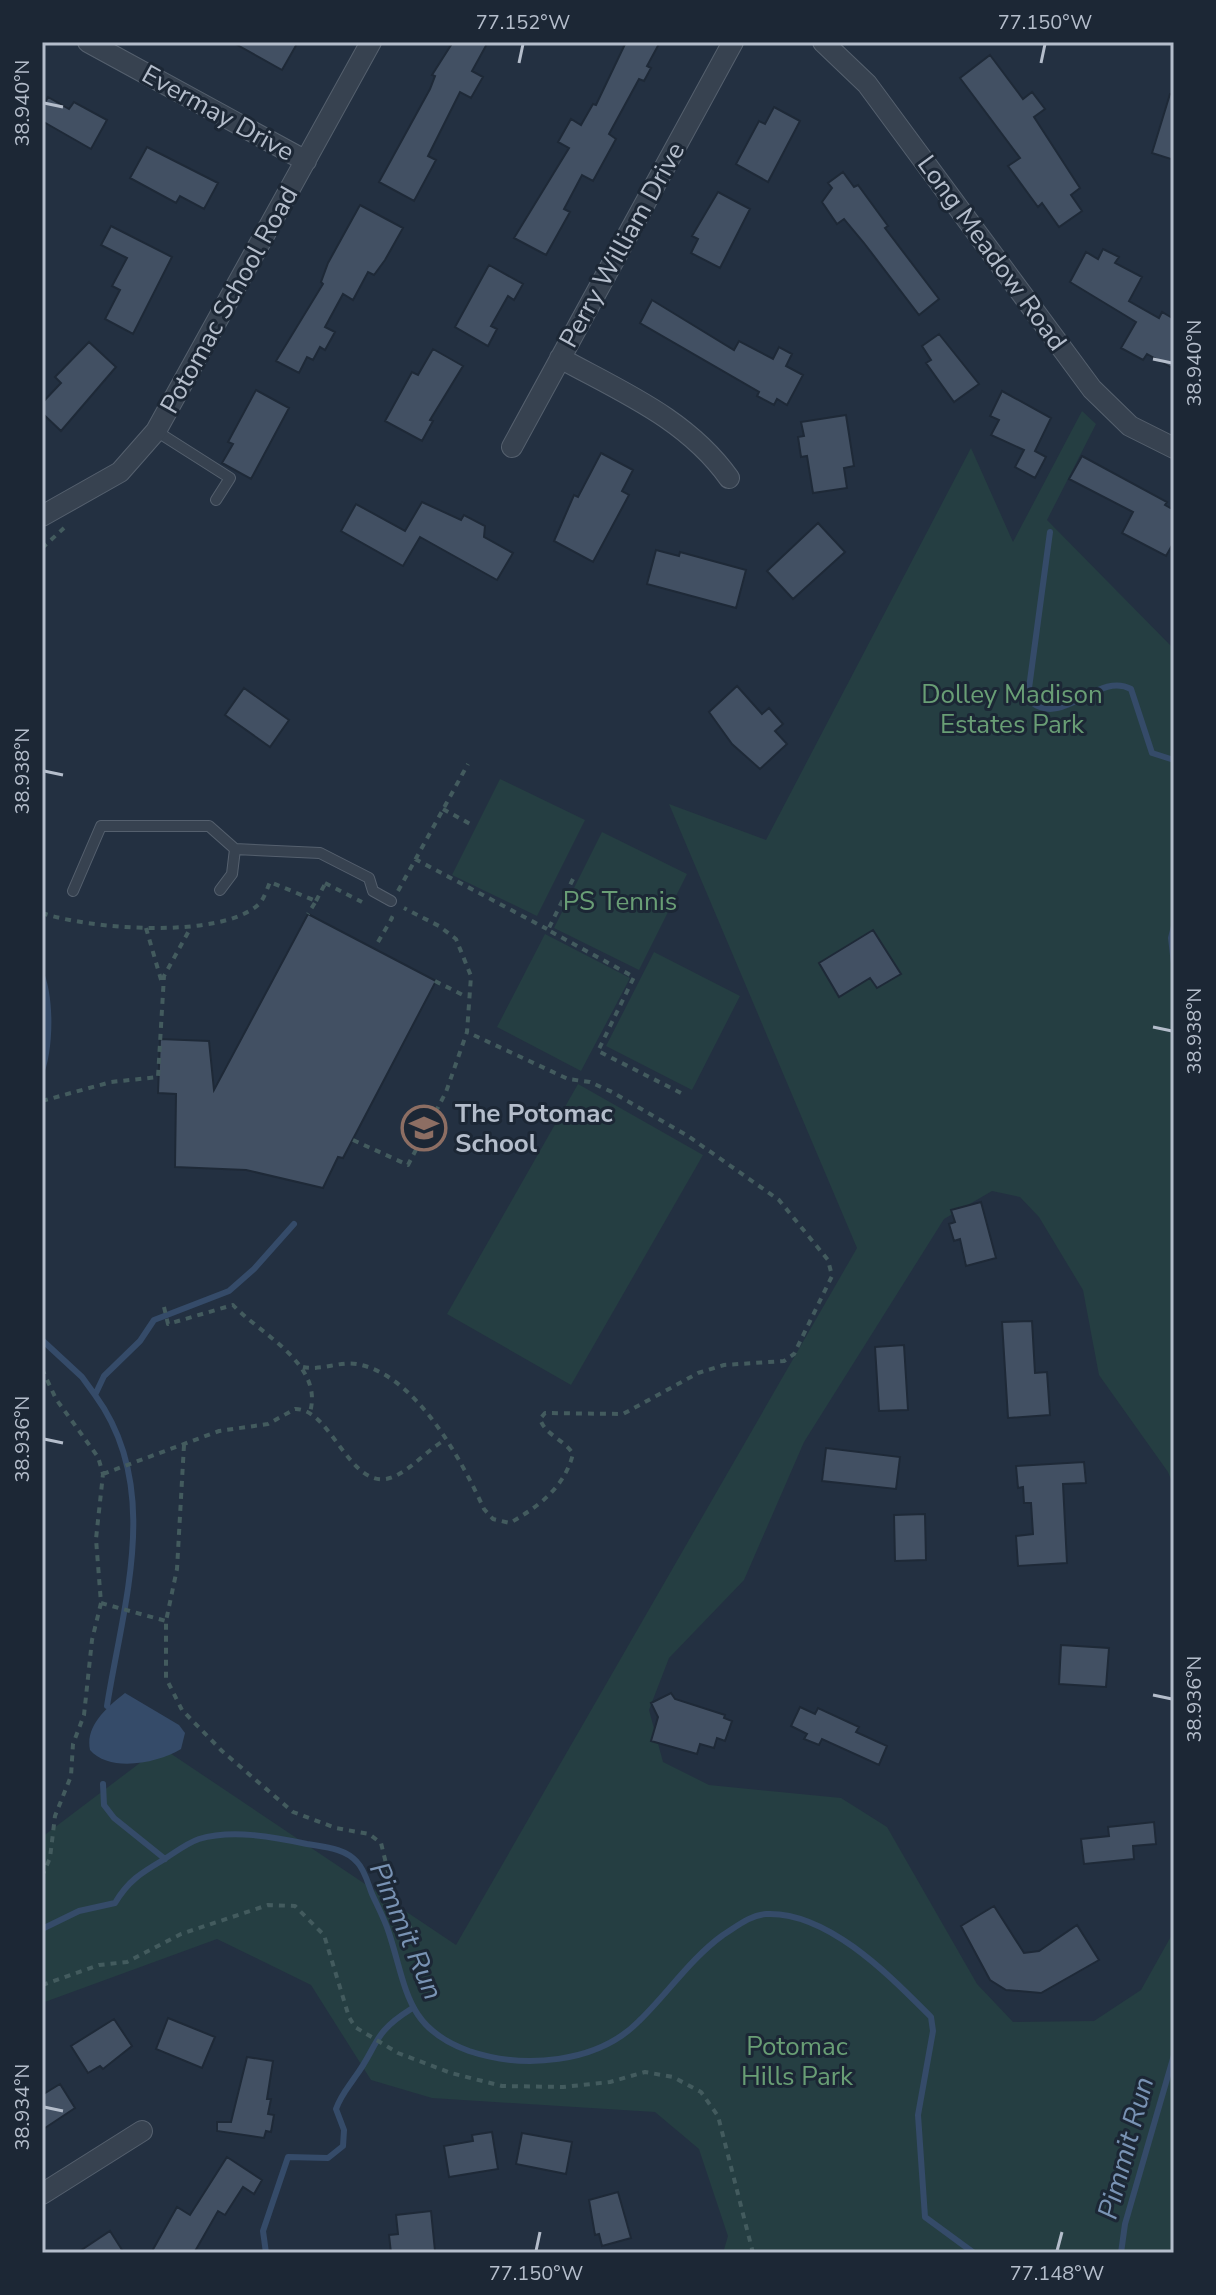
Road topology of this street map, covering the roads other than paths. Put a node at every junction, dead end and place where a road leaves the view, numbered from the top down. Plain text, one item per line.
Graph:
1 (88, 42) edge
2 (371, 42) edge
3 (733, 42) edge
4 (823, 42) edge
5 (306, 161) junction
6 (560, 358) junction
7 (156, 431) junction
8 (512, 447) dead end
9 (1174, 448) edge
10 (729, 478) dead end
11 (216, 500) dead end
12 (42, 516) edge
13 (235, 849) junction
14 (220, 890) dead end
15 (73, 891) dead end
16 (391, 901) road end
17 (142, 2131) dead end
18 (42, 2194) edge

1 - 5 street, Evermay Drive
2 - 5 street, Potomac School Road
3 - 6 street, Perry William Drive
4 - 9 street, Long Meadow Road
5 - 7 street, Potomac School Road
6 - 8 street, Perry William Drive
6 - 10 street
7 - 11 lane
7 - 12 street, Potomac School Road
13 - 14 lane
13 - 15 lane
13 - 16 lane
17 - 18 street

